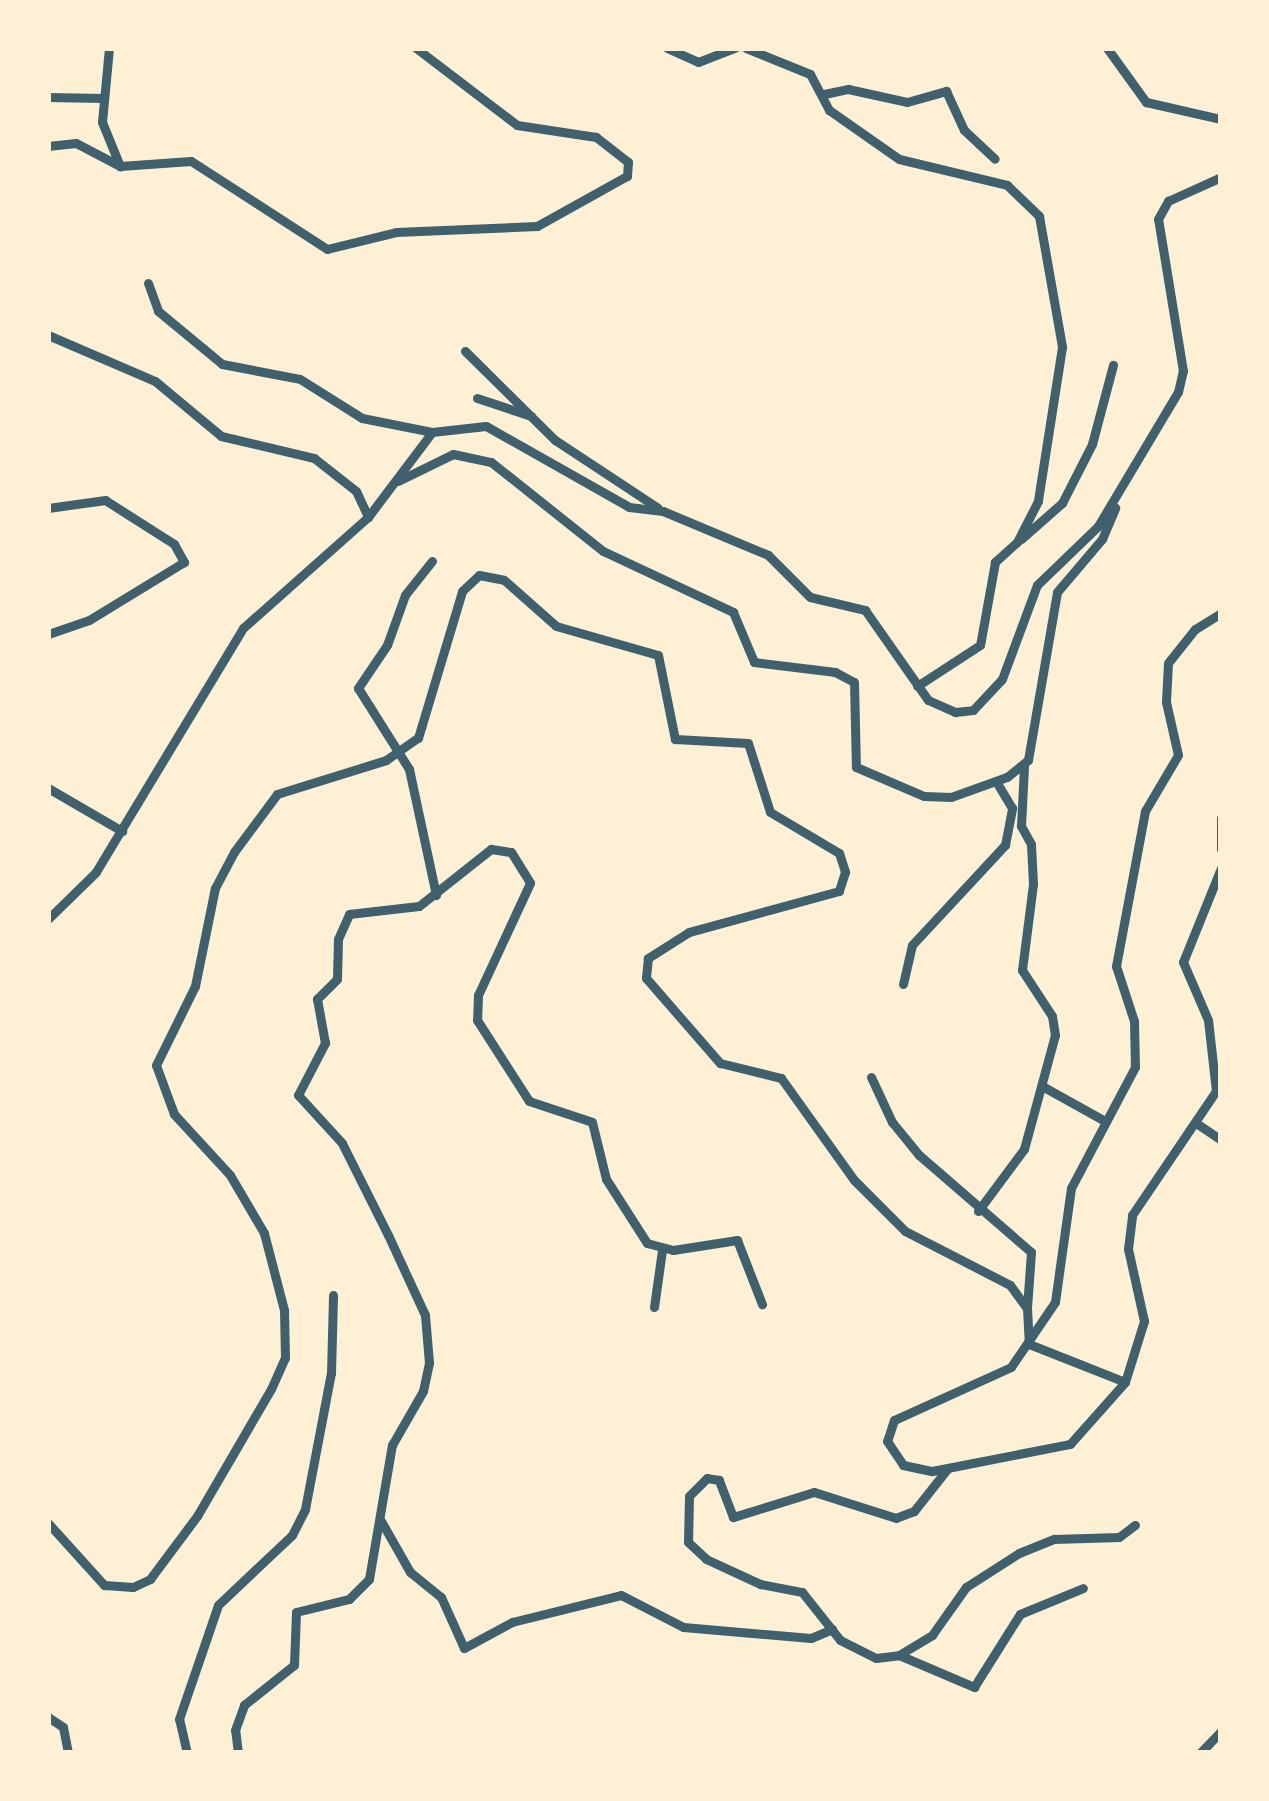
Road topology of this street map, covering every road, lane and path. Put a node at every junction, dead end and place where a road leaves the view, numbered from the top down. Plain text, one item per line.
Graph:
1 (109, 48) edge
2 (416, 48) edge
3 (667, 48) edge
4 (735, 48) edge
5 (746, 48) edge
6 (1107, 48) edge
7 (824, 94) junction
8 (48, 97) edge
9 (103, 98) junction
10 (1221, 119) edge
11 (48, 146) edge
12 (995, 158) dead end
13 (120, 166) junction
14 (1221, 177) edge
15 (148, 283) dead end
16 (48, 334) edge
17 (465, 351) dead end
18 (1113, 365) dead end
19 (477, 398) dead end
20 (536, 418) junction
21 (432, 432) junction
22 (392, 485) junction
23 (1118, 497) junction
24 (48, 508) edge
25 (663, 511) junction
26 (368, 517) junction
27 (1017, 542) junction
28 (432, 561) dead end
29 (1221, 613) edge
30 (48, 634) edge
31 (917, 686) junction
32 (401, 753) junction
33 (1024, 766) junction
34 (996, 781) junction
35 (48, 788) edge
36 (1221, 818) edge
37 (122, 831) junction
38 (1221, 849) edge
39 (1221, 868) edge
40 (436, 895) junction
41 (48, 919) edge
42 (903, 984) dead end
43 (871, 1077) dead end
44 (1042, 1086) junction
45 (1102, 1120) junction
46 (1196, 1123) junction
47 (1221, 1140) edge
48 (979, 1211) junction
49 (662, 1250) junction
50 (333, 1295) dead end
51 (762, 1304) dead end
52 (654, 1307) dead end
53 (1027, 1308) junction
54 (1028, 1344) junction
55 (1124, 1382) junction
56 (948, 1468) junction
57 (381, 1521) junction
58 (48, 1523) edge
59 (1136, 1525) dead end
60 (1083, 1588) dead end
61 (832, 1629) junction
62 (898, 1655) junction
63 (48, 1718) edge
64 (1221, 1731) edge
65 (68, 1753) edge
66 (187, 1753) edge
67 (238, 1753) edge
68 (1200, 1753) edge

1 - 9 street
2 - 13 street
3 - 4 street
5 - 7 street
6 - 10 street
7 - 12 street
7 - 27 street
8 - 9 street
9 - 13 street
11 - 13 street
14 - 23 street
15 - 21 street
16 - 26 street
17 - 20 street
18 - 27 street
19 - 20 street
20 - 25 street
21 - 22 street
21 - 25 street
22 - 26 street
22 - 34 street
23 - 31 street
23 - 33 street
24 - 30 street
25 - 31 street
26 - 37 street
27 - 31 street
28 - 32 street
29 - 45 street
32 - 40 street
32 - 53 street
32 - 58 street
33 - 34 street
33 - 44 street
34 - 42 street
35 - 37 street
36 - 38 street
37 - 41 street
39 - 46 street
40 - 49 street
40 - 57 street
43 - 48 street
44 - 45 street
44 - 48 street
45 - 54 street
46 - 47 street
46 - 55 street
48 - 53 street
49 - 51 street
49 - 52 street
50 - 66 street
53 - 54 street
54 - 55 street
54 - 56 street
55 - 56 street
56 - 61 street
57 - 61 street
57 - 67 street
59 - 62 street
60 - 62 street
61 - 62 street
63 - 65 street
64 - 68 street

